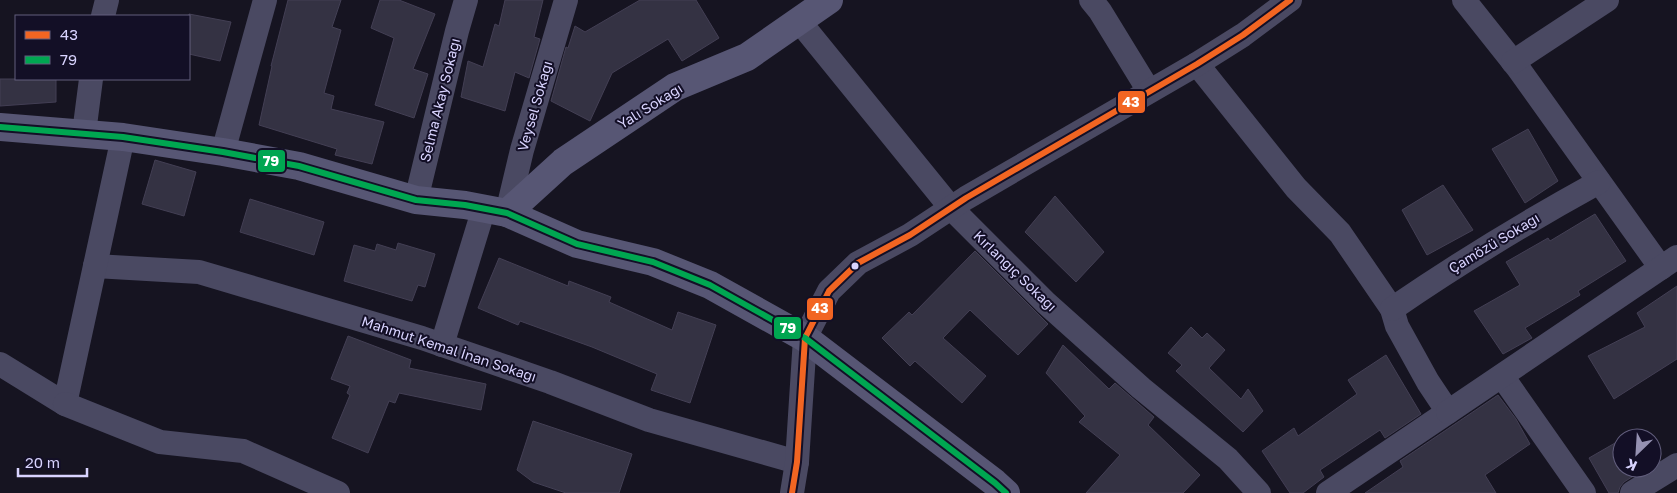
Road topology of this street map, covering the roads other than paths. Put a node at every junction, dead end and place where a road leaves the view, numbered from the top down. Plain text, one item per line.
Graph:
1 (107, 0) edge
2 (265, 0) edge
3 (466, 0) edge
4 (566, 0) edge
5 (830, 0) edge
6 (1091, 0) edge
7 (1290, 0) edge
8 (1464, 0) edge
9 (1607, 0) edge
10 (103, 15) edge
11 (799, 21) junction
12 (1513, 62) junction
13 (1197, 64) junction
14 (91, 80) edge
15 (1149, 91) junction
16 (0, 127) edge
17 (84, 133) junction
18 (123, 137) junction
19 (223, 152) junction
20 (1599, 182) junction
21 (416, 200) junction
22 (951, 208) junction
23 (495, 211) junction
24 (1669, 262) edge
25 (95, 266) junction
26 (1392, 309) junction
27 (805, 338) junction
28 (442, 345) junction
29 (0, 364) edge
30 (1502, 376) junction
31 (65, 404) junction
32 (1448, 412) junction
33 (797, 462) junction
34 (1677, 465) edge
35 (338, 493) edge
36 (792, 493) edge
37 (1006, 493) edge
38 (1259, 493) edge
39 (1328, 493) edge
40 (1584, 493) edge
41 (1632, 493) edge

1 - 10 street
2 - 19 street
3 - 21 street, Selma Akay Sokağı
4 - 23 street, Veysel Sokağı
5 - 11 street, Yalı Sokağı
6 - 15 street
7 - 13 street
8 - 12 street
9 - 12 street
11 - 22 street, Kırlangıç Sokağı
11 - 23 street, Yalı Sokağı
12 - 20 street
13 - 15 street
13 - 26 street
14 - 17 street
15 - 22 street
16 - 17 street
17 - 18 street
18 - 19 street
18 - 25 street
19 - 21 street
20 - 24 street
20 - 26 street, Çamözü Sokağı
21 - 23 street
22 - 27 street
22 - 38 street, Kırlangıç Sokağı
23 - 27 street
23 - 28 street, Veysel Sokağı
24 - 30 street
25 - 28 street, Mahmut Kemal İnan Sokağı
25 - 31 street
26 - 32 street
27 - 33 street
27 - 37 street
28 - 33 street, Mahmut Kemal İnan Sokağı
29 - 31 street
30 - 32 street
30 - 40 street
31 - 35 street
32 - 39 street
33 - 36 street
34 - 41 street

